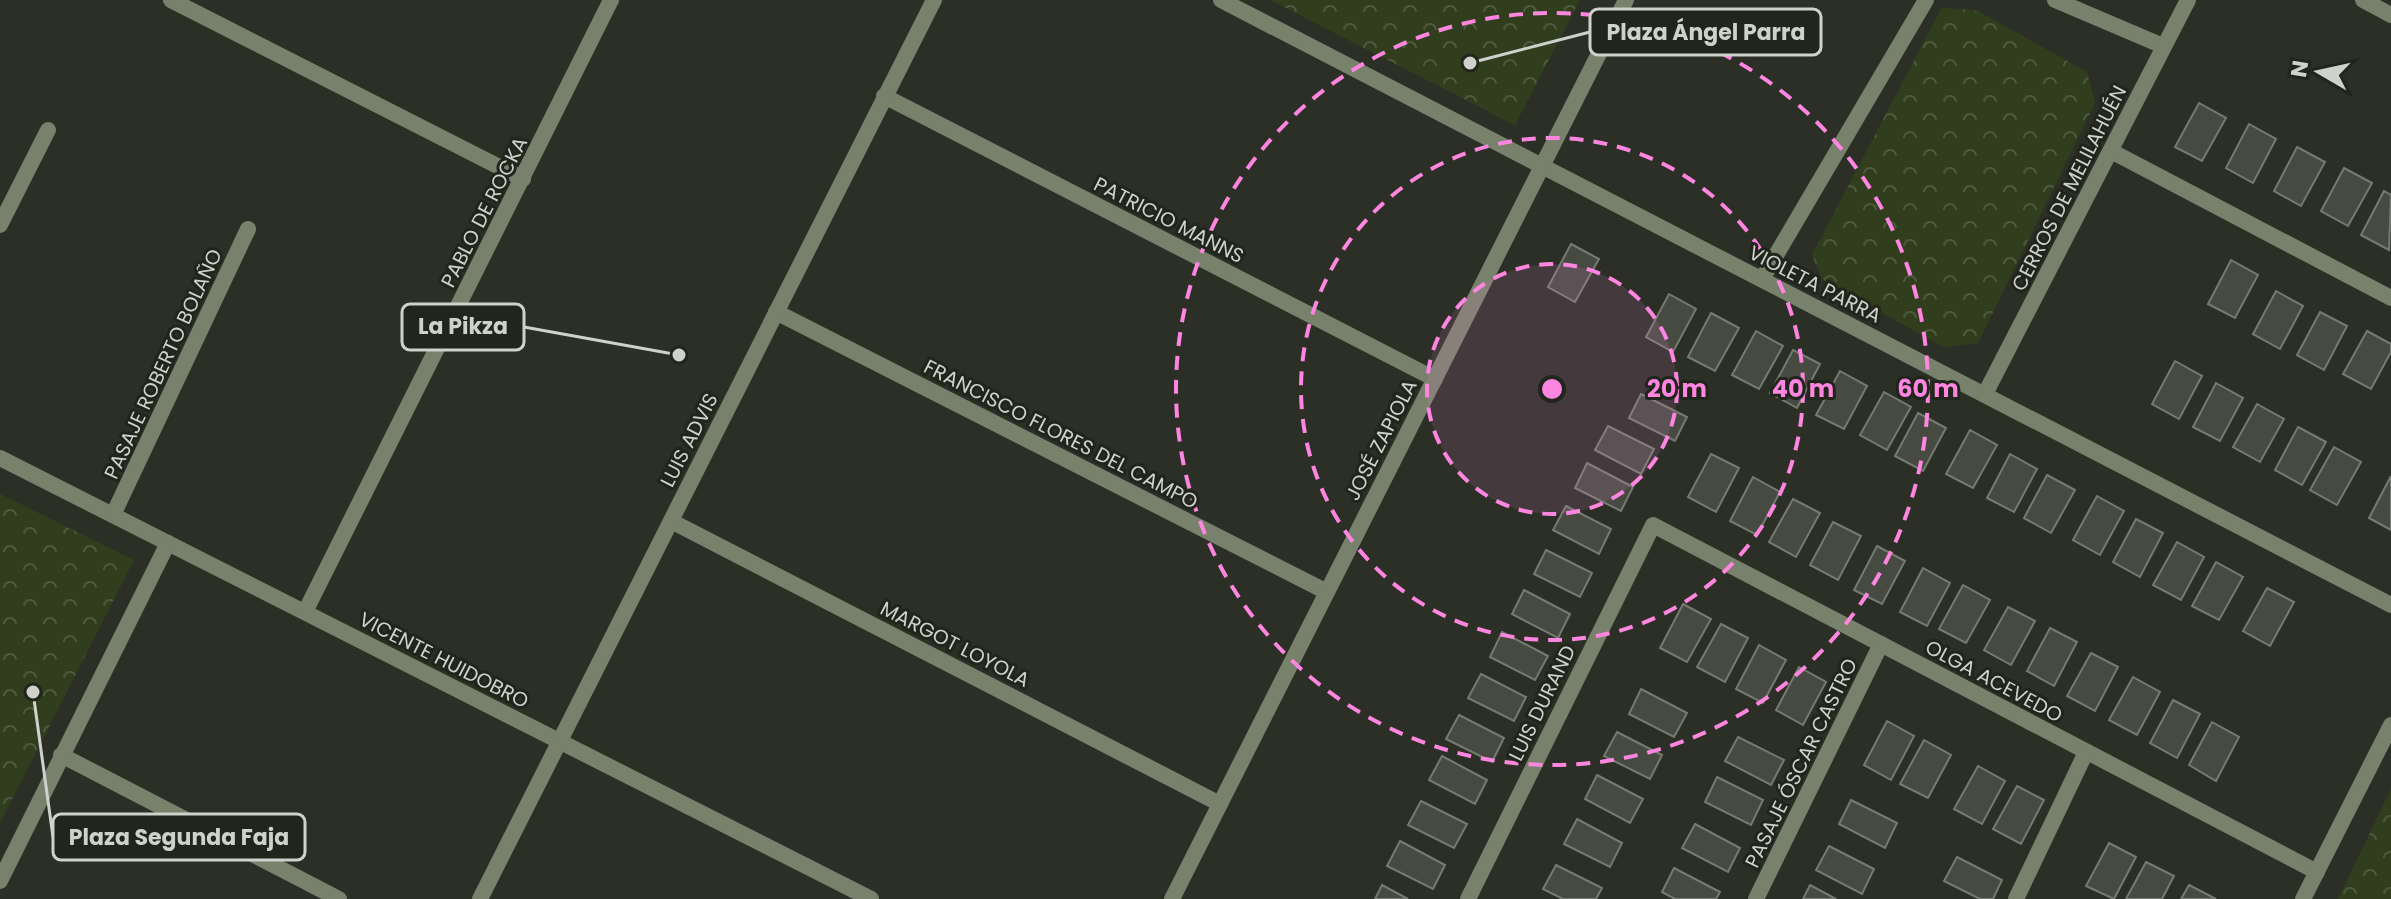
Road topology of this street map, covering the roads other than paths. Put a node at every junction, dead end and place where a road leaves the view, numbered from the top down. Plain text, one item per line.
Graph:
1 (171, 0) edge
2 (611, 0) edge
3 (934, 0) edge
4 (1221, 0) edge
5 (1626, 0) edge
6 (1926, 0) edge
7 (2055, 0) edge
8 (2188, 0) edge
9 (2363, 0) edge
10 (2391, 15) edge
11 (2163, 46) junction
12 (884, 96) junction
13 (48, 130) dead end
14 (2111, 151) junction
15 (1543, 165) junction
16 (523, 179) junction
17 (0, 225) edge
18 (248, 229) dead end
19 (1762, 279) junction
20 (2391, 298) edge
21 (776, 312) junction
22 (1435, 379) junction
23 (1985, 394) junction
24 (0, 458) edge
25 (113, 515) junction
26 (671, 521) junction
27 (1653, 525) joint
28 (168, 543) junction
29 (1327, 592) junction
30 (2391, 605) edge
31 (305, 612) junction
32 (1881, 644) junction
33 (2391, 725) edge
34 (559, 741) junction
35 (2086, 752) junction
36 (61, 755) junction
37 (1220, 804) junction
38 (2317, 872) junction
39 (0, 881) edge
40 (339, 899) edge
41 (480, 899) edge
42 (871, 899) edge
43 (1172, 899) edge
44 (1468, 899) edge
45 (1756, 899) edge
46 (2016, 899) edge
47 (2303, 899) edge

1 - 16 street
2 - 16 street, PABLO DE ROCKA
3 - 12 street, LUIS ADVIS
4 - 15 street, VIOLETA PARRA
5 - 15 street, JOSÉ ZAPIOLA
6 - 19 street
7 - 11 street
8 - 11 street, CERROS DE MELILAHUÉN
9 - 10 street
11 - 14 street, CERROS DE MELILAHUÉN
12 - 21 street, LUIS ADVIS
12 - 22 street, PATRICIO MANNS
13 - 17 street
14 - 20 street
14 - 23 street, CERROS DE MELILAHUÉN
15 - 19 street, VIOLETA PARRA
15 - 22 street, JOSÉ ZAPIOLA
16 - 31 street, PABLO DE ROCKA
18 - 25 street, PASAJE ROBERTO BOLAÑO
19 - 23 street, VIOLETA PARRA
21 - 26 street, LUIS ADVIS
21 - 29 street, FRANCISCO FLORES DEL CAMPO
22 - 29 street, JOSÉ ZAPIOLA
23 - 30 street, VIOLETA PARRA
24 - 25 street, VICENTE HUIDOBRO
25 - 28 street, VICENTE HUIDOBRO
26 - 34 street, LUIS ADVIS
26 - 37 street, MARGOT LOYOLA
27 - 32 street, OLGA ACEVEDO
27 - 44 street, LUIS DURAND
28 - 31 street, VICENTE HUIDOBRO
28 - 36 street
29 - 37 street, JOSÉ ZAPIOLA
31 - 34 street, VICENTE HUIDOBRO
32 - 35 street, OLGA ACEVEDO
32 - 45 street, PASAJE ÓSCAR CASTRO
33 - 38 street
34 - 41 street, LUIS ADVIS
34 - 42 street, VICENTE HUIDOBRO
35 - 38 street, OLGA ACEVEDO
35 - 46 street
36 - 39 street
36 - 40 street
37 - 43 street, JOSÉ ZAPIOLA
38 - 47 street

